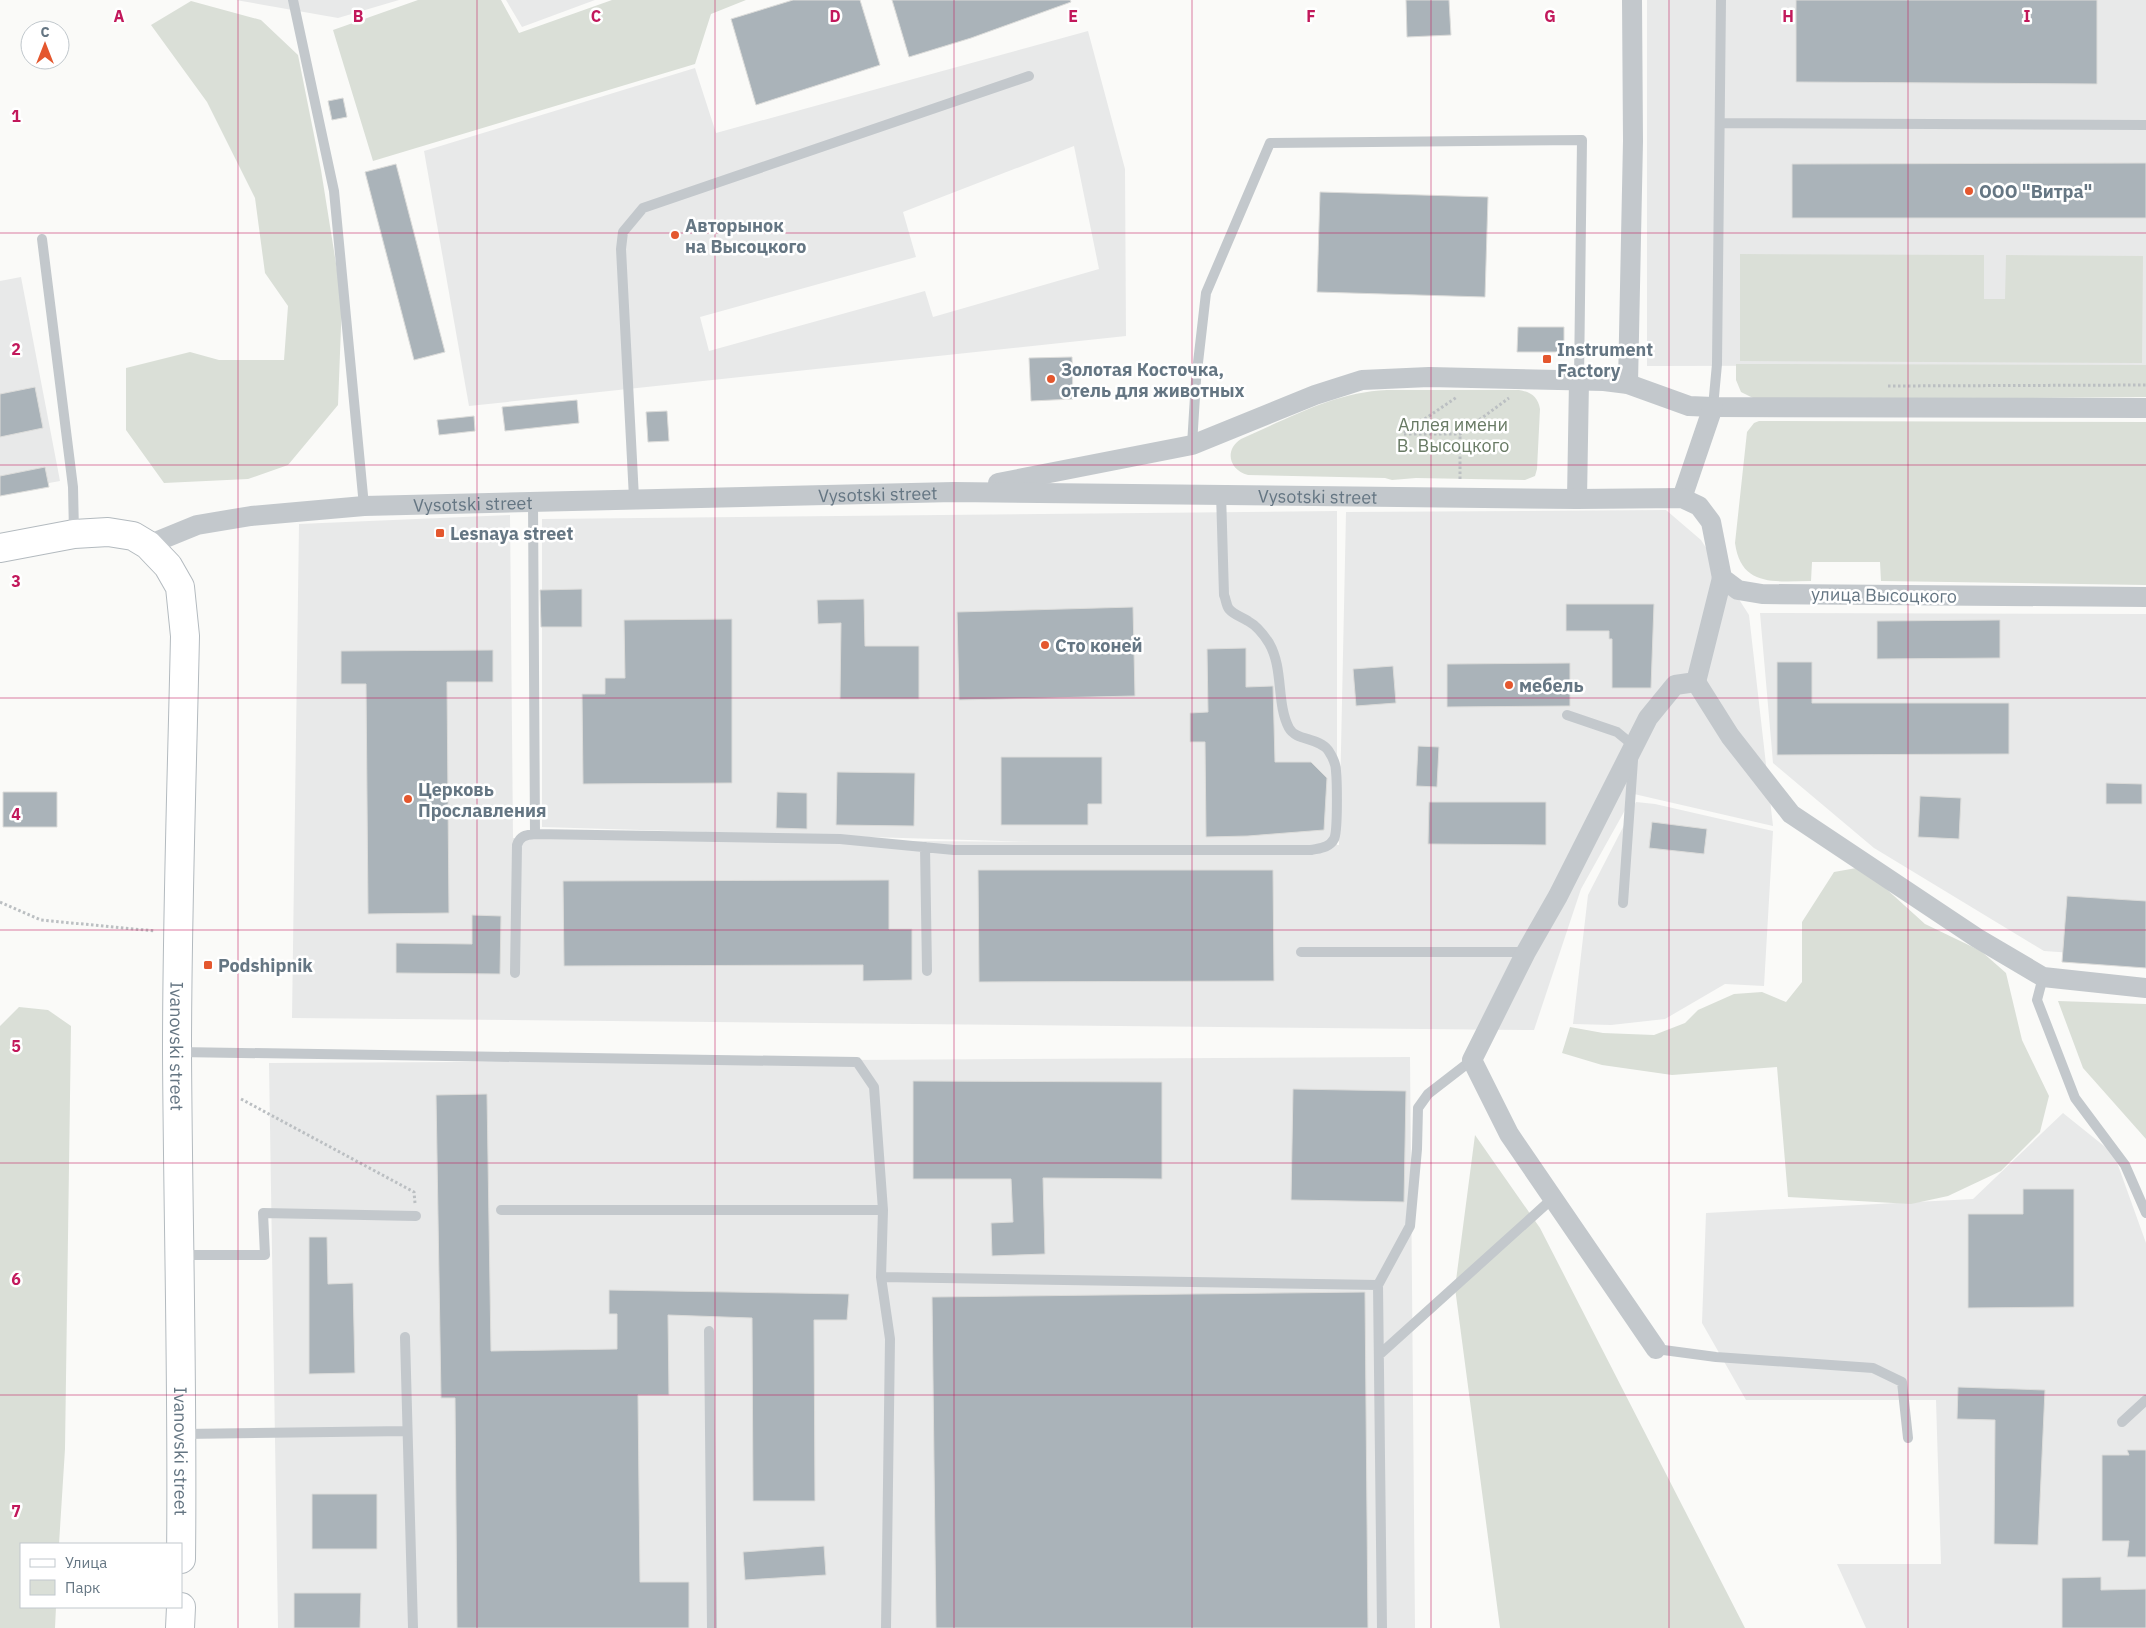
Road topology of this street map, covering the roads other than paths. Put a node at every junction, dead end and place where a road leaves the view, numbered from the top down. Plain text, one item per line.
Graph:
1 (293, 0) edge
2 (1632, 0) edge
3 (1721, 0) edge
4 (1029, 76) dead end
5 (1720, 123) junction
6 (2146, 125) edge
7 (42, 239) dead end
8 (1579, 380) junction
9 (1628, 384) junction
10 (1713, 407) junction
11 (2146, 408) edge
12 (1192, 445) junction
13 (954, 492) junction
14 (1221, 494) junction
15 (634, 498) junction
16 (1682, 498) junction
17 (1577, 499) junction
18 (533, 501) junction
19 (364, 506) junction
20 (74, 534) junction
21 (148, 545) junction
22 (0, 548) edge
23 (1722, 578) junction
24 (2146, 597) edge
25 (1696, 682) junction
26 (1567, 714) dead end
27 (1634, 746) junction
28 (535, 834) junction
29 (925, 847) junction
30 (1622, 903) dead end
31 (1302, 952) dead end
32 (1526, 952) junction
33 (927, 970) dead end
34 (515, 973) dead end
35 (2043, 977) junction
36 (2146, 988) edge
37 (177, 1052) junction
38 (1472, 1060) junction
39 (1553, 1198) junction
40 (501, 1210) dead end
41 (883, 1210) junction
42 (2146, 1213) edge
43 (416, 1216) road end
44 (179, 1255) junction
45 (881, 1277) junction
46 (1378, 1285) junction
47 (709, 1331) dead end
48 (405, 1337) dead end
49 (1656, 1349) joint
50 (1379, 1355) junction
51 (2146, 1400) edge
52 (2122, 1422) dead end
53 (408, 1431) junction
54 (183, 1434) junction
55 (1908, 1438) dead end
56 (181, 1543) edge
57 (181, 1608) edge
58 (180, 1628) edge
59 (413, 1628) edge
60 (712, 1628) edge
61 (886, 1628) edge
62 (1382, 1628) edge

1 - 19 lane
2 - 9 street
3 - 5 lane
4 - 15 lane
5 - 6 lane
5 - 10 lane
7 - 20 lane
8 - 9 street, Vysotski street
8 - 12 street, Vysotski street
8 - 12 lane
8 - 17 street
9 - 10 street, Vysotski street
10 - 11 street
10 - 16 street
12 - 13 street, Vysotski street
13 - 14 street, Vysotski street
13 - 15 street, Vysotski street
14 - 17 street, Vysotski street
14 - 29 lane
15 - 18 street, Vysotski street
16 - 17 street, Vysotski street
16 - 23 street
18 - 19 street, Vysotski street
18 - 28 lane
19 - 21 street, Vysotski street
20 - 21 main road
20 - 22 main road
21 - 37 main road, Ivanovski street
23 - 24 street, улица Высоцкого
23 - 25 street
25 - 27 street
25 - 35 street
26 - 27 lane
27 - 30 lane
27 - 32 street
28 - 29 lane
28 - 34 lane
29 - 33 lane
31 - 32 lane
32 - 38 street
35 - 36 street
35 - 42 lane
37 - 41 lane
37 - 44 main road, Ivanovski street
38 - 39 street
38 - 46 lane
39 - 49 street
39 - 50 lane
40 - 41 lane
41 - 45 lane
43 - 44 lane
44 - 54 main road, Ivanovski street
45 - 46 lane
45 - 61 lane
46 - 50 lane
47 - 60 lane
48 - 53 lane
49 - 55 lane
50 - 62 lane
51 - 52 lane
53 - 54 lane
53 - 59 lane
54 - 56 main road, Ivanovski street
57 - 58 main road

